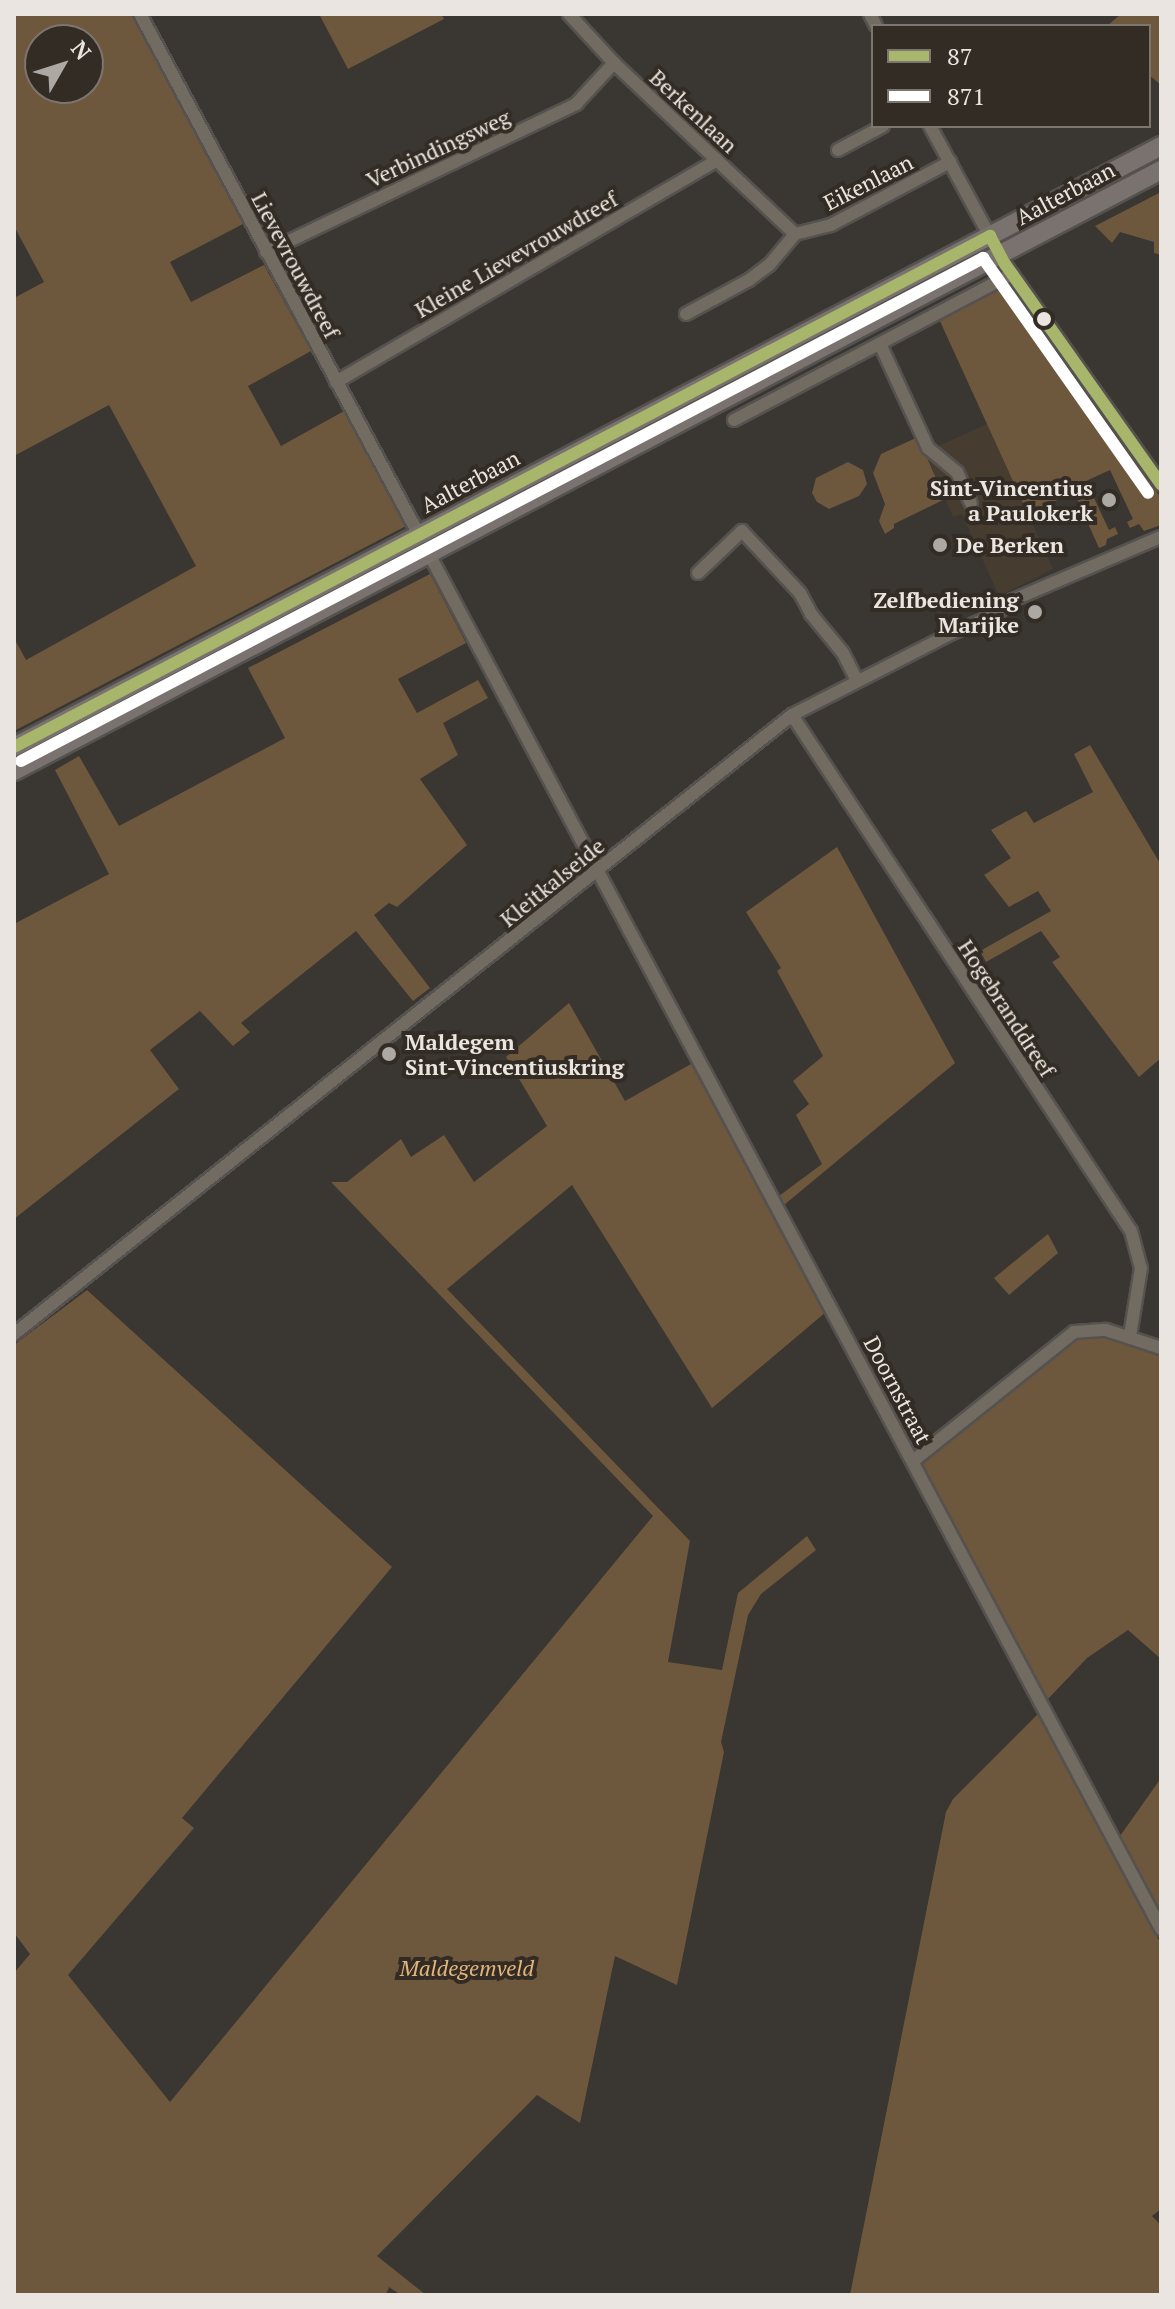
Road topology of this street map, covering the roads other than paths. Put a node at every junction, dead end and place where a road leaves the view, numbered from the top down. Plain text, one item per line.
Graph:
1 (140, 14) edge
2 (569, 14) edge
3 (614, 63) junction
4 (879, 128) edge
5 (931, 128) edge
6 (1161, 146) edge
7 (838, 150) dead end
8 (717, 160) junction
9 (950, 162) junction
10 (1161, 170) edge
11 (795, 234) junction
12 (990, 236) junction
13 (266, 252) junction
14 (999, 255) junction
15 (1012, 274) junction
16 (686, 314) dead end
17 (880, 344) junction
18 (336, 382) junction
19 (734, 420) dead end
20 (1161, 484) edge
21 (971, 503) dead end
22 (419, 535) junction
23 (1161, 537) edge
24 (429, 554) junction
25 (698, 573) dead end
26 (857, 680) junction
27 (792, 715) junction
28 (14, 747) edge
29 (14, 771) edge
30 (598, 871) junction
31 (14, 1334) edge
32 (1130, 1336) junction
33 (1161, 1348) edge
34 (913, 1461) junction
35 (1161, 1929) edge

1 - 13 street, Lievevrouwdreef
2 - 3 street, Berkenlaan
3 - 8 street, Berkenlaan
3 - 13 street, Verbindingsweg
4 - 7 street
5 - 9 street
6 - 12 highway, Aalterbaan
8 - 11 street, Berkenlaan
8 - 18 street, Kleine Lievevrouwdreef
9 - 11 street, Eikenlaan
9 - 12 street
10 - 14 highway, Aalterbaan
11 - 16 street, Eikenlaan
12 - 14 street
12 - 22 highway, Aalterbaan
13 - 18 street, Lievevrouwdreef
14 - 15 street
14 - 24 highway, Aalterbaan
15 - 17 street
15 - 20 street
17 - 19 street
17 - 21 street
18 - 22 street, Lievevrouwdreef
22 - 28 highway, Aalterbaan
23 - 26 street, Kleitkalseide
24 - 29 highway, Aalterbaan
24 - 30 street
25 - 26 street
26 - 27 street, Kleitkalseide
27 - 30 street, Kleitkalseide
27 - 32 street, Hogebranddreef
30 - 31 street, Kleitkalseide
30 - 34 street, Doornstraat
32 - 33 street
32 - 34 street
34 - 35 street, Doornstraat

